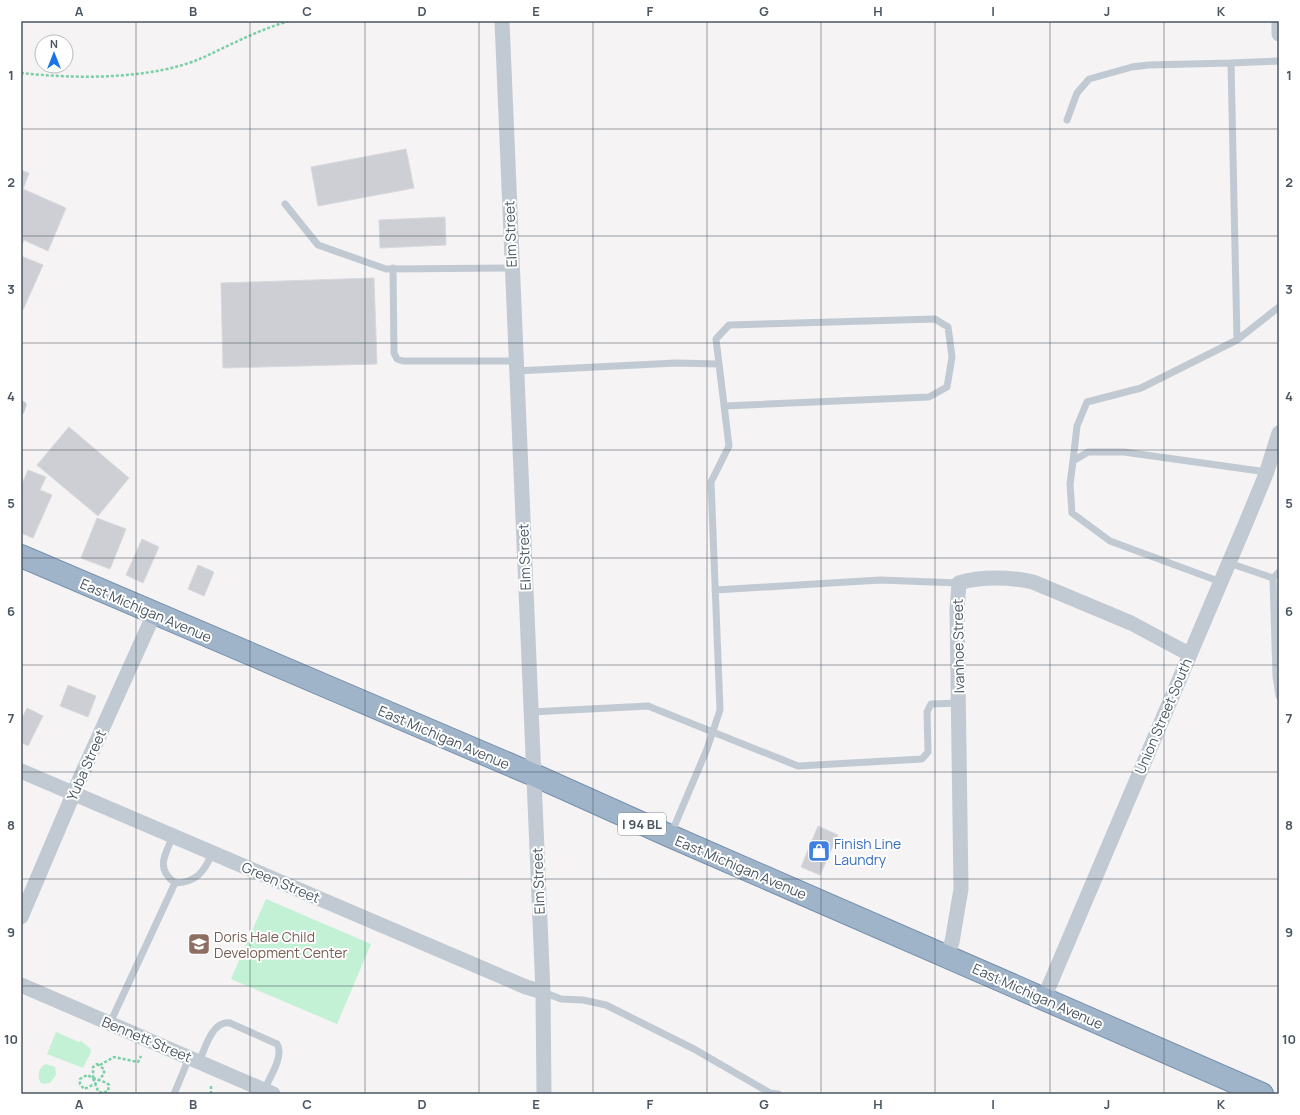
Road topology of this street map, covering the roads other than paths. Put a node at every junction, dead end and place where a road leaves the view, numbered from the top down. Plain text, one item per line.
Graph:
1 (502, 21) edge
2 (1279, 22) edge
3 (1279, 34) edge
4 (1279, 61) edge
5 (1230, 63) junction
6 (1068, 120) dead end
7 (286, 204) dead end
8 (393, 268) junction
9 (512, 268) junction
10 (1279, 307) edge
11 (1237, 340) junction
12 (719, 364) junction
13 (516, 366) junction
14 (21, 404) edge
15 (724, 406) junction
16 (21, 411) edge
17 (1279, 432) edge
18 (1073, 461) junction
19 (1267, 472) junction
20 (21, 556) edge
21 (1229, 563) junction
22 (1279, 572) edge
23 (1273, 578) junction
24 (1221, 582) junction
25 (959, 583) junction
26 (715, 590) junction
27 (154, 614) junction
28 (1190, 654) junction
29 (1279, 696) edge
30 (959, 703) junction
31 (531, 712) junction
32 (712, 733) junction
33 (21, 771) edge
34 (534, 775) junction
35 (73, 794) junction
36 (173, 835) junction
37 (670, 836) junction
38 (212, 853) junction
39 (175, 883) junction
40 (21, 917) edge
41 (946, 956) junction
42 (21, 985) edge
43 (543, 992) junction
44 (1044, 998) junction
45 (110, 1023) junction
46 (194, 1060) junction
47 (266, 1093) edge
48 (174, 1094) edge
49 (544, 1094) edge
50 (778, 1094) edge
51 (1262, 1094) edge

1 - 9 street, Elm Street
2 - 3 street
4 - 5 lane
5 - 6 lane
5 - 11 lane
7 - 8 lane
8 - 9 lane
8 - 13 lane
9 - 13 street, Elm Street
10 - 11 lane
11 - 18 lane
12 - 13 lane
12 - 15 lane
12 - 15 lane
13 - 31 street, Elm Street
14 - 16 lane
15 - 26 lane
17 - 19 street, Union Street South
18 - 19 lane
18 - 24 lane
19 - 21 street, Union Street South
20 - 27 highway, East Michigan Avenue / I 94 BL
21 - 23 lane
21 - 24 street, Union Street South
22 - 23 lane
23 - 29 lane
24 - 28 street, Union Street South
25 - 26 lane
25 - 28 street, Ivanhoe Street
25 - 30 street, Ivanhoe Street
26 - 32 lane
27 - 34 highway, East Michigan Avenue / I 94 BL
27 - 35 street, Yuba Street
28 - 44 street, Union Street South
30 - 32 lane
30 - 41 street, Ivanhoe Street
31 - 32 lane
31 - 34 street, Elm Street
32 - 37 lane
33 - 35 street, Green Street
34 - 37 highway, East Michigan Avenue / I 94 BL
34 - 43 street, Elm Street
35 - 36 street, Green Street
35 - 40 street, Yuba Street
36 - 38 street, Green Street
36 - 39 lane
37 - 41 highway, East Michigan Avenue / I 94 BL
38 - 39 lane
38 - 43 street, Green Street
39 - 45 lane
41 - 44 highway, East Michigan Avenue / I 94 BL
42 - 45 street, Bennett Street
43 - 49 street, Elm Street
43 - 50 lane
44 - 51 highway, East Michigan Avenue / I 94 BL
45 - 46 street, Bennett Street
46 - 47 street, Bennett Street
46 - 47 lane
46 - 48 lane

